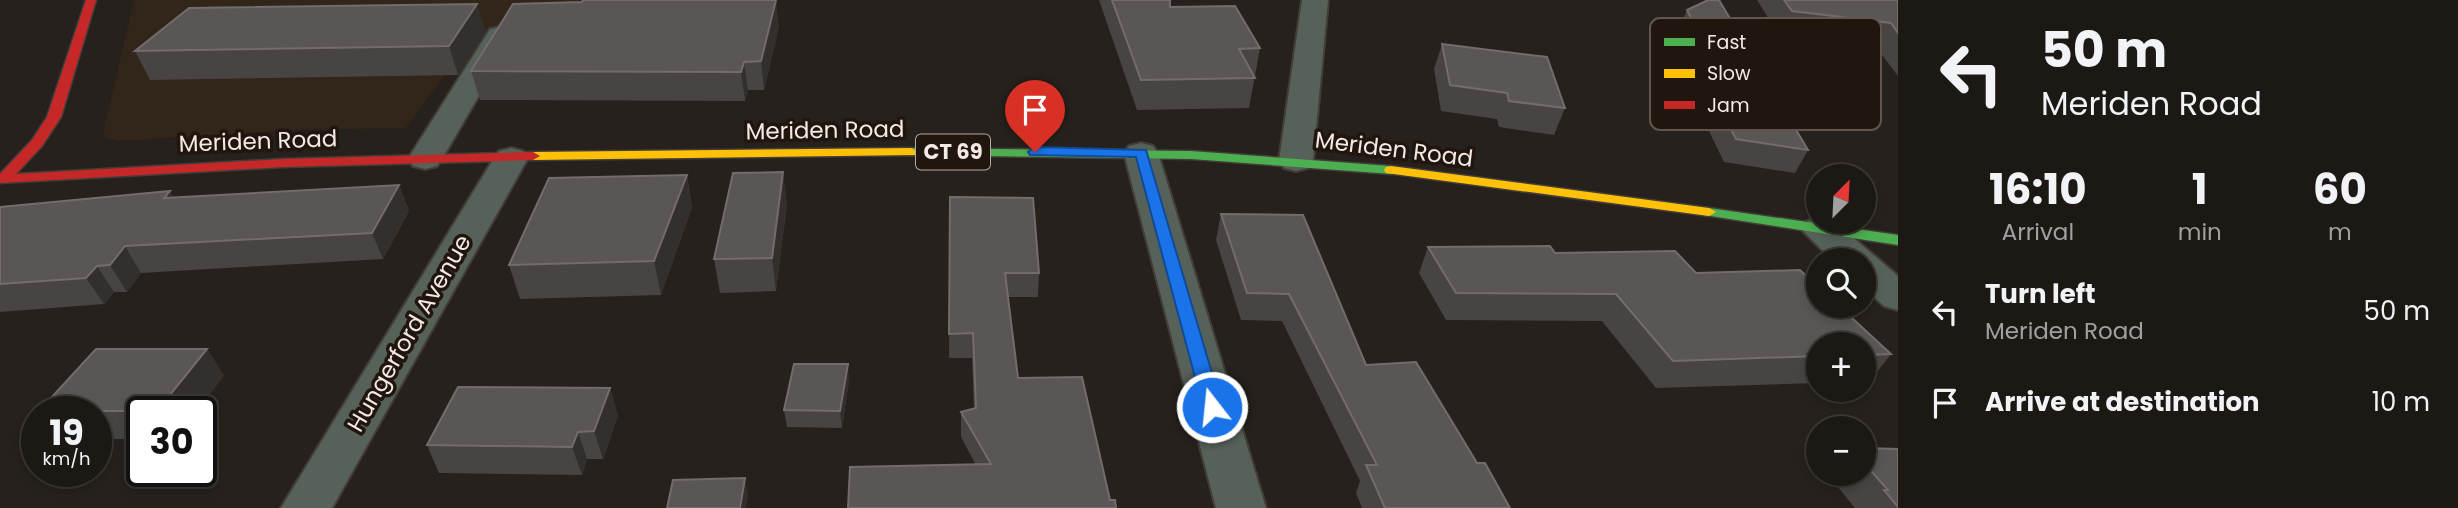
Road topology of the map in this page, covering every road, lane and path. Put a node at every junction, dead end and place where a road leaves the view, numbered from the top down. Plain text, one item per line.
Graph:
1 (91, 0) edge
2 (1315, 0) edge
3 (506, 26) edge
4 (1142, 153) junction
5 (511, 158) junction
6 (425, 159) junction
7 (1296, 161) junction
8 (2, 179) edge
9 (1806, 227) edge
10 (1826, 234) edge
11 (1855, 234) edge
12 (1898, 240) edge
13 (1842, 248) edge
14 (1876, 278) edge
15 (1898, 297) edge
16 (306, 508) edge
17 (1241, 508) edge

1 - 8 main road
2 - 7 street
3 - 6 street
4 - 5 main road, Meriden Road / CT 69
4 - 7 main road, Meriden Road / CT 69
4 - 17 street
5 - 6 main road, Meriden Road / CT 69
5 - 16 street, Hungerford Avenue
6 - 8 main road, Meriden Road / CT 69
7 - 9 main road, Meriden Road / CT 69
10 - 13 street
11 - 12 main road, Meriden Road / CT 69
14 - 15 street

